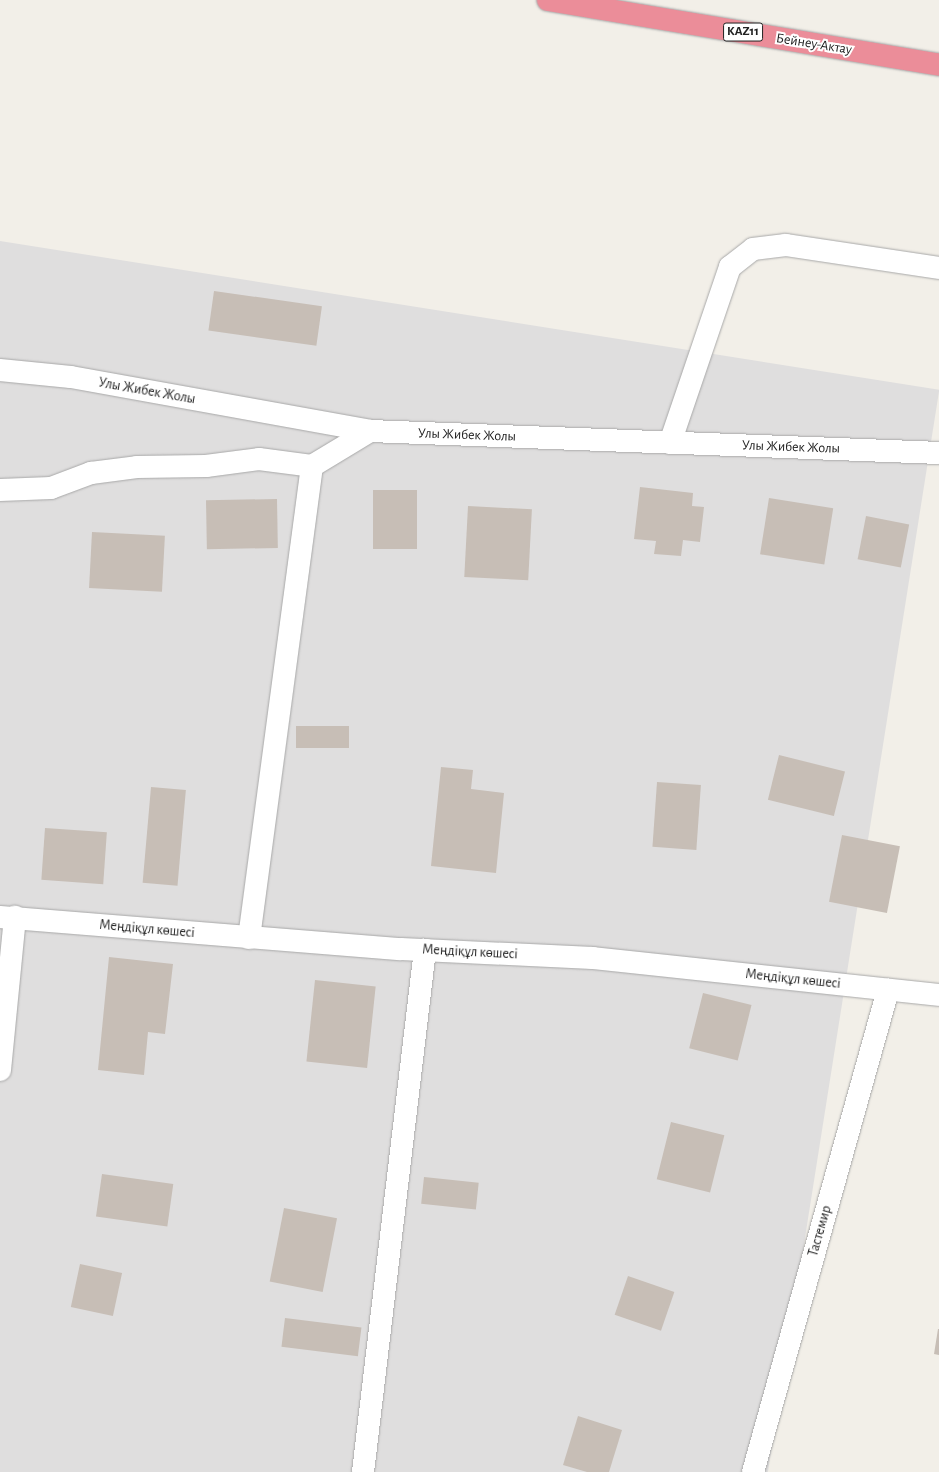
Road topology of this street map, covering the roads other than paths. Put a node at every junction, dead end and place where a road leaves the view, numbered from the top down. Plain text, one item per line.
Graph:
1 (548, 0) edge
2 (939, 64) edge
3 (939, 268) edge
4 (0, 370) edge
5 (370, 431) junction
6 (670, 442) junction
7 (939, 453) edge
8 (312, 466) junction
9 (0, 490) edge
10 (7, 917) edge
11 (249, 938) junction
12 (425, 950) junction
13 (888, 990) junction
14 (939, 995) edge
15 (0, 1070) edge
16 (363, 1472) edge
17 (753, 1472) edge

1 - 2 highway, Бейнеу-Актау / KAZ11
3 - 6 street
4 - 5 street, Улы Жибек Жолы
5 - 6 street, Улы Жибек Жолы
5 - 8 street
6 - 7 street, Улы Жибек Жолы
8 - 9 street
8 - 11 street
10 - 11 street, Меңдіқұл көшесі
10 - 15 street
11 - 12 street, Меңдіқұл көшесі
12 - 13 street, Меңдіқұл көшесі
12 - 16 street
13 - 14 street, Меңдіқұл көшесі
13 - 17 street, Тастемир

